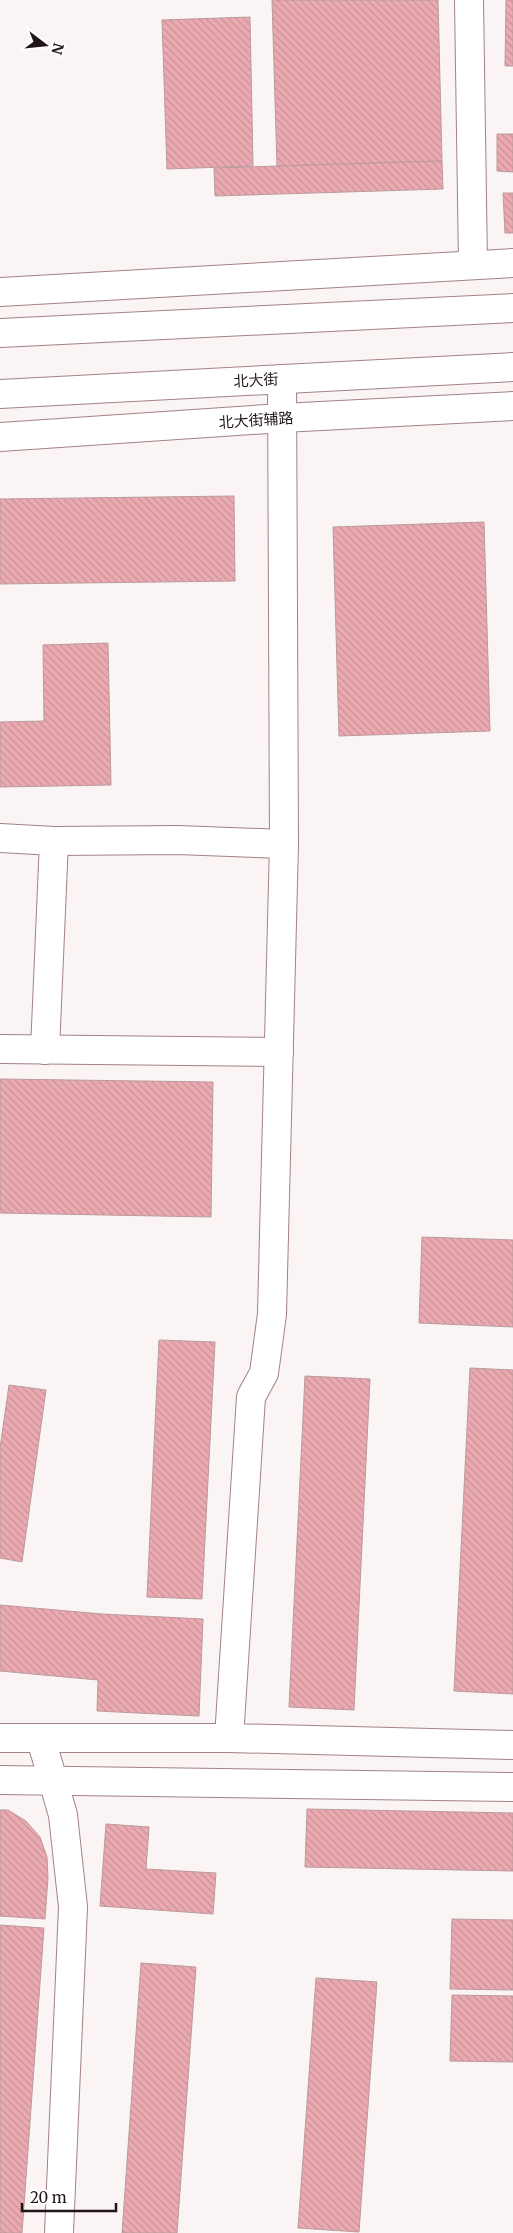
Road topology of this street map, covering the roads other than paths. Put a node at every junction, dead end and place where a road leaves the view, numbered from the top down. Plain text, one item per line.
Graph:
1 (469, 0) edge
2 (513, 263) edge
3 (473, 265) junction
4 (0, 292) edge
5 (513, 308) edge
6 (0, 334) edge
7 (513, 367) edge
8 (282, 379) junction
9 (0, 394) edge
10 (513, 406) edge
11 (282, 418) junction
12 (0, 437) edge
13 (0, 838) edge
14 (54, 841) junction
15 (284, 844) junction
16 (0, 1049) edge
17 (45, 1050) junction
18 (279, 1052) junction
19 (0, 1738) edge
20 (229, 1738) junction
21 (41, 1739) junction
22 (513, 1744) edge
23 (0, 1780) edge
24 (52, 1781) junction
25 (513, 1787) edge
26 (59, 2233) edge

1 - 3 street
2 - 3 street
3 - 4 street
5 - 6 street
7 - 8 street, 北大街
8 - 9 street, 北大街
8 - 11 street
10 - 11 street, 北大街辅路
11 - 12 street, 北大街辅路
11 - 15 street
13 - 14 street
14 - 15 street
14 - 17 street
15 - 18 street
16 - 17 street
17 - 18 street
18 - 20 street
19 - 21 street
20 - 21 street
20 - 22 street
21 - 24 street
23 - 24 street
24 - 25 street
24 - 26 street

